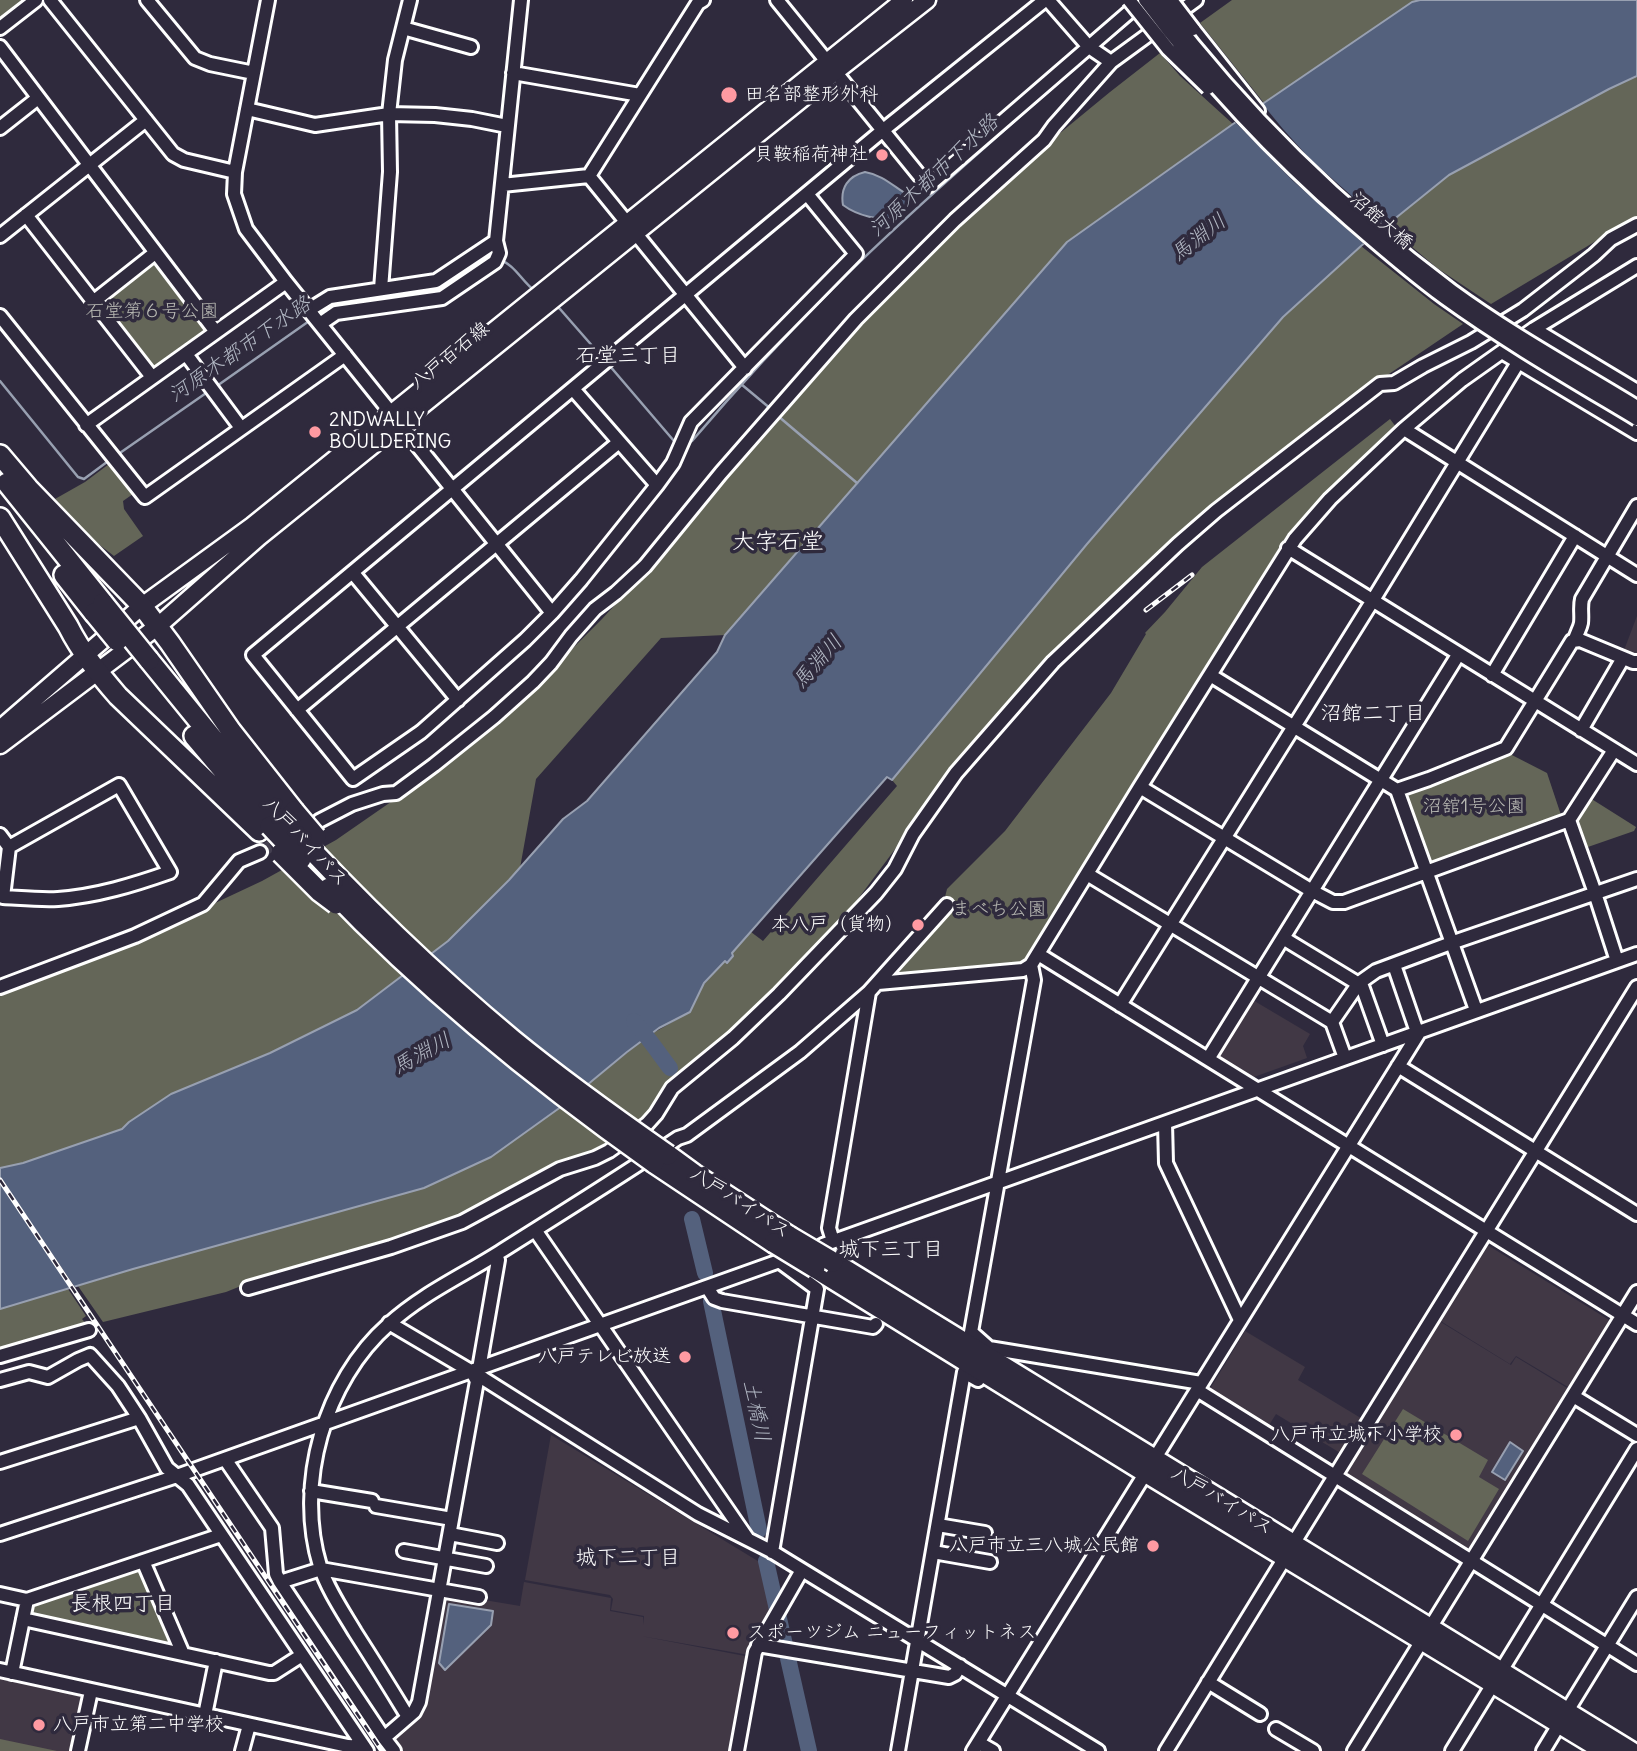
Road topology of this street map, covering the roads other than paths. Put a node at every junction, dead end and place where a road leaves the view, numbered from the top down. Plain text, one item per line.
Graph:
1 (36, 0) edge
2 (50, 0) edge
3 (147, 0) edge
4 (268, 0) edge
5 (410, 0) edge
6 (521, 0) edge
7 (777, 0) edge
8 (904, 0) edge
9 (927, 0) edge
10 (1046, 0) edge
11 (1145, 0) edge
12 (1158, 0) edge
13 (1171, 0) edge
14 (1196, 0) edge
15 (698, 1) edge
16 (1128, 6) edge
17 (0, 28) edge
18 (403, 28) junction
19 (0, 47) edge
20 (471, 47) dead end
21 (1089, 47) junction
22 (1111, 62) junction
23 (831, 67) junction
24 (254, 73) junction
25 (513, 73) junction
26 (640, 95) junction
27 (38, 98) junction
28 (247, 109) junction
29 (389, 114) junction
30 (145, 120) junction
31 (507, 126) junction
32 (0, 128) edge
33 (1252, 128) junction
34 (882, 131) junction
35 (1282, 142) junction
36 (89, 165) junction
37 (235, 172) junction
38 (589, 176) junction
39 (502, 185) junction
40 (807, 194) junction
41 (26, 215) junction
42 (1637, 225) edge
43 (632, 228) junction
44 (0, 236) edge
45 (496, 241) junction
46 (155, 253) junction
47 (1637, 266) edge
48 (286, 282) junction
49 (381, 289) junction
50 (686, 295) junction
51 (93, 302) junction
52 (309, 310) junction
53 (0, 316) edge
54 (320, 324) junction
55 (1534, 329) junction
56 (4, 331) edge
57 (216, 332) junction
58 (1502, 352) junction
59 (186, 354) junction
60 (345, 355) junction
61 (1519, 361) junction
62 (745, 369) junction
63 (152, 377) junction
64 (573, 389) junction
65 (1637, 391) edge
66 (1637, 407) edge
67 (396, 418) junction
68 (1637, 419) edge
69 (86, 425) junction
70 (242, 428) junction
71 (1404, 429) junction
72 (1637, 433) edge
73 (619, 442) junction
74 (0, 455) edge
75 (1457, 463) junction
76 (0, 474) edge
77 (657, 485) junction
78 (452, 488) junction
79 (0, 495) edge
80 (1637, 506) edge
81 (0, 518) edge
82 (1574, 536) junction
83 (497, 544) junction
84 (1288, 548) junction
85 (1606, 556) junction
86 (353, 573) junction
87 (1637, 575) edge
88 (1373, 600) junction
89 (142, 606) junction
90 (99, 608) junction
91 (552, 613) junction
92 (158, 626) junction
93 (398, 627) junction
94 (1576, 640) junction
95 (1458, 654) junction
96 (1623, 658) junction
97 (1637, 662) edge
98 (92, 664) junction
99 (1210, 674) junction
100 (1492, 675) junction
101 (458, 700) junction
102 (1534, 701) junction
103 (297, 710) junction
104 (1294, 726) junction
105 (0, 729) edge
106 (1581, 730) junction
107 (0, 745) edge
108 (1614, 750) junction
109 (1637, 764) edge
110 (1381, 780) junction
111 (1140, 787) junction
112 (1397, 790) junction
113 (1569, 820) junction
114 (276, 821) junction
115 (319, 821) dead end
116 (0, 835) edge
117 (1225, 837) junction
118 (9, 847) junction
119 (260, 852) tunnel mouth
120 (1426, 872) junction
121 (1087, 874) junction
122 (1637, 879) edge
123 (1312, 891) junction
124 (1595, 893) junction
125 (947, 905) dead end
126 (1170, 924) junction
127 (1283, 937) junction
128 (1451, 943) junction
129 (1637, 954) edge
130 (1035, 960) junction
131 (1617, 961) junction
132 (1394, 965) junction
133 (1258, 978) junction
134 (1359, 983) junction
135 (0, 987) edge
136 (874, 987) junction
137 (1637, 987) edge
138 (1120, 1005) junction
139 (1476, 1010) junction
140 (1332, 1022) junction
141 (1419, 1032) junction
142 (1383, 1045) junction
143 (1345, 1058) junction
144 (1208, 1059) junction
145 (1398, 1066) junction
146 (1257, 1089) junction
147 (1165, 1123) junction
148 (1348, 1146) junction
149 (1535, 1151) junction
150 (661, 1159) junction
151 (998, 1182) junction
152 (1637, 1214) edge
153 (535, 1230) junction
154 (1486, 1230) junction
155 (782, 1250) junction
156 (826, 1254) junction
157 (496, 1255) junction
158 (707, 1287) junction
159 (248, 1288) dead end
160 (1637, 1292) edge
161 (1623, 1315) junction
162 (812, 1316) junction
163 (1240, 1320) junction
164 (389, 1323) junction
165 (876, 1324) dead end
166 (1637, 1324) edge
167 (600, 1325) junction
168 (89, 1330) dead end
169 (0, 1356) edge
170 (475, 1370) junction
171 (0, 1380) edge
172 (1199, 1387) junction
173 (1573, 1396) junction
174 (139, 1418) junction
175 (1068, 1423) junction
176 (323, 1424) junction
177 (1637, 1435) edge
178 (1637, 1449) edge
179 (225, 1458) junction
180 (0, 1462) edge
181 (1149, 1466) junction
182 (177, 1476) junction
183 (1334, 1476) junction
184 (311, 1491) junction
185 (452, 1519) junction
186 (938, 1525) junction
187 (985, 1533) dead end
188 (0, 1534) edge
189 (450, 1534) junction
190 (222, 1535) junction
191 (749, 1540) junction
192 (497, 1543) dead end
193 (1289, 1550) junction
194 (404, 1551) dead end
195 (772, 1551) junction
196 (933, 1552) junction
197 (445, 1558) junction
198 (144, 1561) junction
199 (1471, 1561) junction
200 (990, 1562) dead end
201 (486, 1566) dead end
202 (321, 1569) junction
203 (803, 1570) junction
204 (280, 1582) junction
205 (439, 1591) junction
206 (0, 1594) edge
207 (479, 1597) dead end
208 (1637, 1597) edge
209 (27, 1600) junction
210 (1542, 1605) junction
211 (23, 1619) junction
212 (1426, 1634) junction
213 (918, 1640) junction
214 (758, 1645) junction
215 (1607, 1646) junction
216 (183, 1654) junction
217 (302, 1655) junction
218 (216, 1661) junction
219 (1637, 1664) edge
220 (960, 1667) junction
221 (6, 1671) edge
222 (913, 1671) junction
223 (1497, 1677) junction
224 (1208, 1682) junction
225 (91, 1691) junction
226 (1008, 1696) junction
227 (1260, 1714) dead end
228 (205, 1715) junction
229 (408, 1717) junction
230 (1564, 1717) junction
231 (248, 1725) junction
232 (1276, 1729) dead end
233 (1077, 1738) junction
234 (387, 1746) edge
235 (976, 1747) edge
236 (365, 1749) edge
237 (78, 1751) edge
238 (242, 1751) edge
239 (737, 1751) edge
240 (898, 1751) edge
241 (993, 1751) edge
242 (1069, 1751) edge
243 (1098, 1751) edge
244 (1166, 1751) edge
245 (1313, 1751) edge
246 (1353, 1751) edge
247 (1452, 1751) edge
248 (1543, 1751) edge
249 (1605, 1751) edge
250 (1630, 1751) edge

1 - 17 street
2 - 30 street
3 - 24 street
4 - 24 street
5 - 18 street
6 - 25 street
7 - 23 street
8 - 23 main road, 八戸百石線
9 - 23 main road, 八戸百石線
10 - 21 street
10 - 34 street
11 - 33 street, 沼館大橋, bridge
12 - 35 street, 沼館大橋, bridge
13 - 35 street, bridge
14 - 22 street
15 - 26 street
16 - 21 street
16 - 33 street, bridge
18 - 20 street
18 - 29 street
19 - 27 street
21 - 22 street
21 - 34 street
22 - 115 street
23 - 34 street
23 - 43 main road, 八戸百石線
24 - 28 street
25 - 26 street
25 - 31 street
26 - 38 street
27 - 32 street
27 - 36 street
28 - 29 street
28 - 37 street
29 - 31 street
29 - 49 street
30 - 36 street
30 - 37 street
31 - 39 street
33 - 68 street, 沼館大橋, bridge
34 - 40 street
35 - 66 street, 沼館大橋, bridge
36 - 41 street
36 - 46 street
37 - 48 street
38 - 39 street
38 - 43 street
39 - 45 street
40 - 50 street
40 - 62 street
41 - 44 street
41 - 51 street
42 - 159 street
43 - 50 street
43 - 67 main road, 八戸百石線
45 - 49 street
45 - 54 street
46 - 51 street
46 - 57 street
47 - 55 street
48 - 52 street
48 - 57 street
49 - 52 street
50 - 62 street
50 - 64 street
51 - 63 street
52 - 54 street
53 - 56 street
54 - 60 street
55 - 58 street
55 - 65 street
56 - 69 street
57 - 59 street
58 - 61 street
58 - 71 street
59 - 63 street
59 - 70 street
60 - 67 street
60 - 70 street
61 - 72 street
61 - 75 street
62 - 77 street
63 - 69 street
64 - 73 street
64 - 78 street
67 - 78 street
67 - 89 main road, 八戸百石線
67 - 92 main road, 八戸百石線
69 - 70 street
71 - 75 street
71 - 84 street
73 - 77 street
73 - 83 street
74 - 89 highway
75 - 82 street
75 - 88 street
76 - 90 highway, 八戸バイパス
77 - 91 street
78 - 83 street
78 - 86 street
79 - 90 highway, 八戸バイパス
80 - 85 street
81 - 98 highway
82 - 85 street
82 - 100 street
83 - 91 street
83 - 93 street
84 - 88 street
84 - 99 street
85 - 87 street
85 - 94 street
86 - 93 street
86 - 103 street
88 - 95 street
88 - 104 street
89 - 92 highway
89 - 98 main road, 八戸百石線
90 - 114 highway, 八戸バイパス, bridge
91 - 101 street
92 - 98 main road, 八戸百石線
92 - 114 highway
93 - 101 street
93 - 103 street
94 - 96 street
94 - 102 street
95 - 100 street
95 - 110 street
96 - 97 street
96 - 106 street
98 - 105 main road, 八戸百石線
98 - 107 main road, 八戸百石線
98 - 114 highway
99 - 104 street
99 - 111 street
100 - 102 street
101 - 103 street
102 - 106 street
102 - 112 street
104 - 110 street
104 - 117 street
106 - 108 street
108 - 109 street
108 - 113 street
110 - 112 street
110 - 123 street
111 - 117 street
111 - 121 street
112 - 120 street
113 - 120 street
113 - 124 street
114 - 150 highway, 八戸バイパス, bridge
114 - 150 highway, 八戸バイパス, bridge
116 - 118 street
117 - 123 street
117 - 126 street
118 - 118 street
119 - 135 street
120 - 123 street
120 - 128 street
121 - 126 street
121 - 130 street
122 - 124 street
123 - 127 street
124 - 128 street
124 - 131 street
125 - 136 street
126 - 133 street
126 - 138 street
127 - 133 street
127 - 134 street
128 - 132 street
128 - 139 street
129 - 131 street
130 - 136 street
130 - 138 street
130 - 151 street
131 - 139 street
132 - 134 street
132 - 141 street
133 - 140 street
133 - 144 street
134 - 140 street
134 - 142 street
136 - 153 street
136 - 156 street
137 - 149 street
138 - 144 street
139 - 141 street
140 - 143 street
141 - 142 street
141 - 145 street
142 - 143 street
143 - 146 street
144 - 146 street
145 - 148 street
145 - 149 street
146 - 147 street
146 - 148 street
147 - 151 street
147 - 163 street
148 - 154 street
148 - 163 street
149 - 152 street
149 - 154 street
150 - 155 highway, 八戸バイパス
151 - 156 street
151 - 172 street
153 - 157 street
153 - 167 street
154 - 161 street
154 - 183 street
155 - 156 highway, 八戸バイパス, bridge
155 - 158 street
155 - 162 street
156 - 175 highway, 八戸バイパス
156 - 181 highway, 八戸バイパス
157 - 164 street
157 - 170 street
158 - 162 street
158 - 167 street
160 - 161 street
161 - 166 street
161 - 173 street
162 - 165 street
162 - 195 street
163 - 172 street
164 - 170 street
164 - 176 street
167 - 170 street
167 - 191 street
168 - 169 street
170 - 176 street
170 - 185 street
170 - 191 street
171 - 174 street
172 - 181 street
172 - 183 street
173 - 177 street
173 - 199 street
174 - 180 street
174 - 182 street
175 - 181 highway, 八戸バイパス
175 - 186 street
176 - 179 street
176 - 184 street
178 - 210 street
179 - 182 street
179 - 204 street
181 - 193 highway, 八戸バイパス
181 - 226 street
182 - 188 street
182 - 190 street
183 - 193 street
183 - 199 street
184 - 185 street
184 - 202 street
185 - 189 street
186 - 187 street
186 - 196 street
189 - 192 street
189 - 197 street
190 - 198 street
190 - 217 street
191 - 195 street
193 - 212 highway, 八戸バイパス
193 - 224 street
194 - 197 street
195 - 203 street
196 - 200 street
196 - 213 street
197 - 201 street
197 - 205 street
198 - 209 street
198 - 216 street
199 - 210 street
199 - 212 street
202 - 204 street
202 - 205 street
202 - 229 street
203 - 213 street
203 - 214 street
204 - 234 street
205 - 207 street
205 - 229 street
206 - 209 street
208 - 215 street
209 - 211 street
210 - 215 street
210 - 223 street
211 - 216 street
211 - 221 street
212 - 223 highway, 八戸バイパス
212 - 246 street
213 - 220 street
213 - 222 street
214 - 222 street
214 - 239 street
215 - 219 street
215 - 230 street
216 - 218 street
217 - 218 street
217 - 236 street
218 - 228 street
220 - 222 street
220 - 226 street
221 - 225 street
222 - 240 street
223 - 230 highway, 八戸バイパス
223 - 247 street
224 - 227 street
224 - 244 street
225 - 228 street
225 - 237 street
226 - 233 street
226 - 235 street
228 - 231 street
229 - 234 street
230 - 248 street
230 - 249 highway, 八戸バイパス
230 - 250 highway, 八戸バイパス
231 - 236 street
231 - 238 street
232 - 245 street
233 - 242 street
233 - 243 street
235 - 241 street

